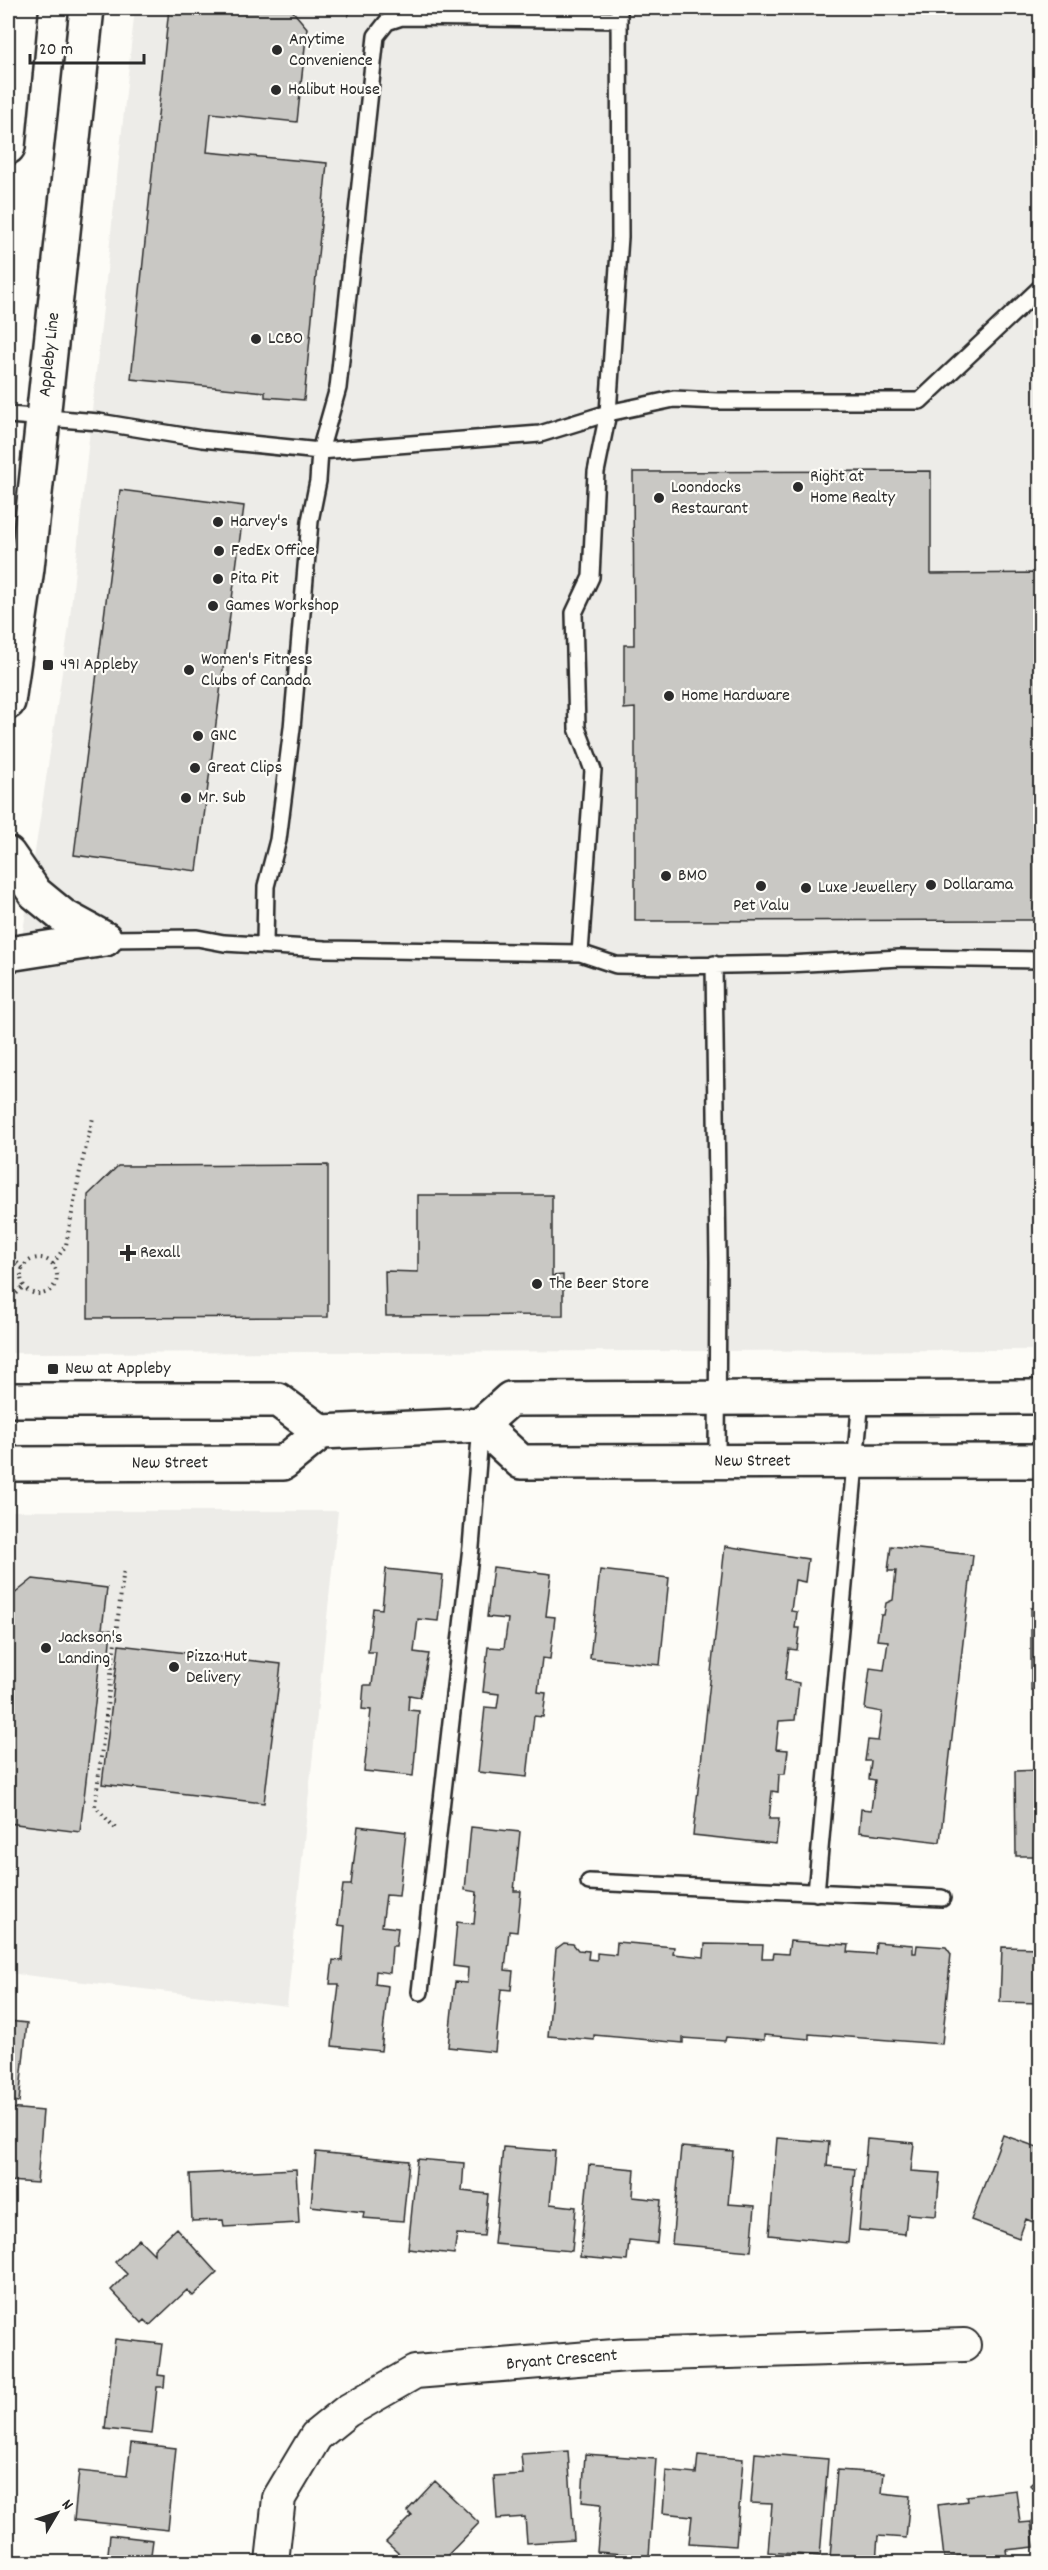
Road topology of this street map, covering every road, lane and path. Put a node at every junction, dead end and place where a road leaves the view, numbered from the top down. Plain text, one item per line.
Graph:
1 (21, 8) edge
2 (87, 8) edge
3 (338, 8) edge
4 (619, 14) edge
5 (350, 16) dead end
6 (8, 147) edge
7 (1041, 288) edge
8 (608, 413) junction
9 (8, 415) edge
10 (43, 418) junction
11 (320, 451) junction
12 (8, 702) edge
13 (8, 854) edge
14 (105, 939) junction
15 (264, 944) junction
16 (8, 952) edge
17 (580, 953) junction
18 (1041, 960) edge
19 (714, 964) junction
20 (93, 1118) dead end
21 (8, 1255) edge
22 (53, 1264) junction
23 (23, 1268) junction
24 (24, 1286) junction
25 (8, 1302) edge
26 (717, 1397) junction
27 (1041, 1397) edge
28 (861, 1398) junction
29 (8, 1400) edge
30 (481, 1425) junction
31 (321, 1432) junction
32 (854, 1460) junction
33 (717, 1461) junction
34 (1041, 1461) edge
35 (8, 1464) edge
36 (124, 1568) dead end
37 (115, 1827) dead end
38 (589, 1882) dead end
39 (816, 1893) junction
40 (942, 1898) dead end
41 (420, 1992) dead end
42 (964, 2345) dead end
43 (272, 2562) edge

1 - 6 main road
2 - 10 main road, Appleby Line
3 - 5 path
4 - 8 lane
4 - 11 lane
7 - 8 lane
8 - 11 lane
8 - 17 lane
9 - 10 lane
10 - 11 lane
10 - 12 main road, Appleby Line
11 - 15 lane
13 - 14 main road
14 - 15 lane
14 - 16 main road
15 - 17 lane
17 - 19 lane
18 - 19 lane
19 - 26 lane
20 - 22 path
21 - 23 path
22 - 23 path
22 - 24 path
23 - 24 path
24 - 25 path
26 - 28 main road
26 - 30 main road
26 - 33 lane
27 - 28 main road
28 - 32 lane
29 - 31 main road
30 - 31 main road
30 - 33 main road, New Street
30 - 41 lane
31 - 35 main road, New Street
32 - 33 main road, New Street
32 - 34 main road, New Street
32 - 39 lane
36 - 37 path
38 - 39 lane
39 - 40 lane
42 - 43 street, Bryant Crescent

